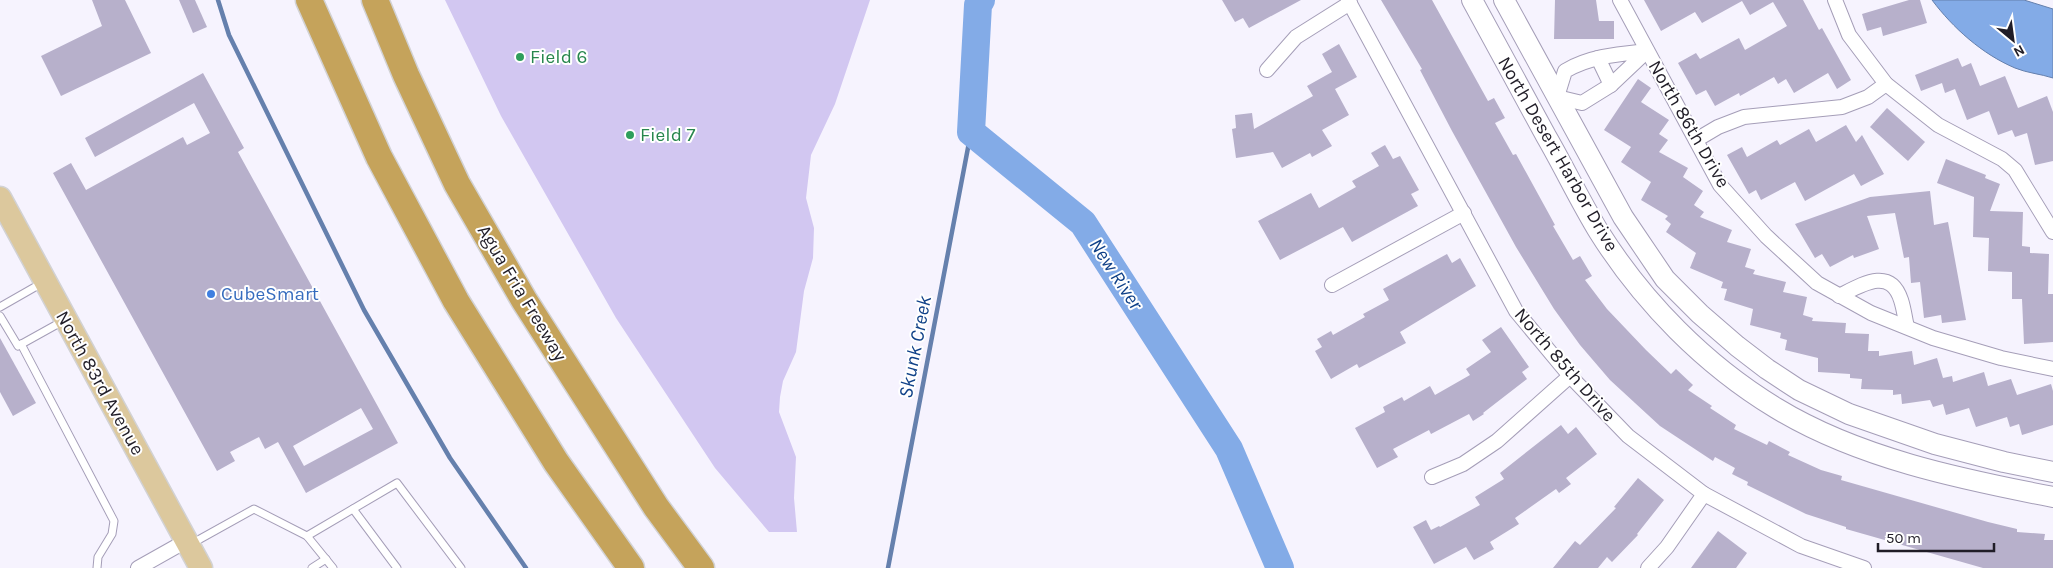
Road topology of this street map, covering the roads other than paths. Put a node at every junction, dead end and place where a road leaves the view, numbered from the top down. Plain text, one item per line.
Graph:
1 (309, 0) edge
2 (375, 0) edge
3 (1472, 0) edge
4 (1504, 0) edge
5 (1620, 0) edge
6 (1835, 0) edge
7 (1349, 2) edge
8 (1647, 51) junction
9 (1598, 58) junction
10 (1267, 70) dead end
11 (1886, 84) junction
12 (1611, 85) junction
13 (1557, 97) junction
14 (1532, 110) junction
15 (1696, 140) junction
16 (0, 198) edge
17 (1464, 213) junction
18 (2053, 232) edge
19 (45, 281) junction
20 (1332, 285) dead end
21 (1840, 296) junction
22 (0, 307) edge
23 (0, 316) edge
24 (66, 320) junction
25 (1907, 328) junction
26 (21, 344) junction
27 (2053, 369) edge
28 (1570, 376) junction
29 (2053, 472) edge
30 (1432, 477) dead end
31 (1704, 494) junction
32 (2053, 497) edge
33 (352, 509) junction
34 (307, 536) junction
35 (188, 543) junction
36 (326, 559) junction
37 (97, 568) edge
38 (138, 568) edge
39 (201, 568) edge
40 (312, 568) edge
41 (333, 568) edge
42 (397, 568) edge
43 (461, 568) edge
44 (631, 568) edge
45 (700, 568) edge
46 (1648, 568) edge
47 (1864, 568) edge

1 - 44 highway
2 - 45 highway, Agua Fria Freeway
3 - 14 street, North Desert Harbor Drive
4 - 13 street, North Desert Harbor Drive
5 - 8 street, North 86th Drive
6 - 11 street
7 - 10 street
7 - 17 street, North 85th Drive
8 - 9 street
8 - 12 street
8 - 15 street, North 86th Drive
9 - 12 street
9 - 13 street
11 - 15 street
11 - 18 street
12 - 13 street
13 - 14 street
13 - 29 street, North Desert Harbor Drive
14 - 32 street, North Desert Harbor Drive
15 - 21 street, North 86th Drive
16 - 19 main road, North 83rd Avenue
17 - 20 street
17 - 28 street, North 85th Drive
19 - 22 lane
19 - 24 main road, North 83rd Avenue
21 - 25 street, North 86th Drive
21 - 25 street
23 - 26 lane
24 - 26 lane
24 - 35 main road, North 83rd Avenue
25 - 27 street, North 86th Drive
26 - 37 lane
28 - 30 street
28 - 31 street, North 85th Drive
31 - 46 street
31 - 47 street, North 85th Drive
33 - 34 lane
33 - 42 lane
33 - 43 lane
34 - 35 lane
34 - 36 lane
35 - 38 street
35 - 39 main road, North 83rd Avenue
36 - 40 lane
36 - 41 lane

